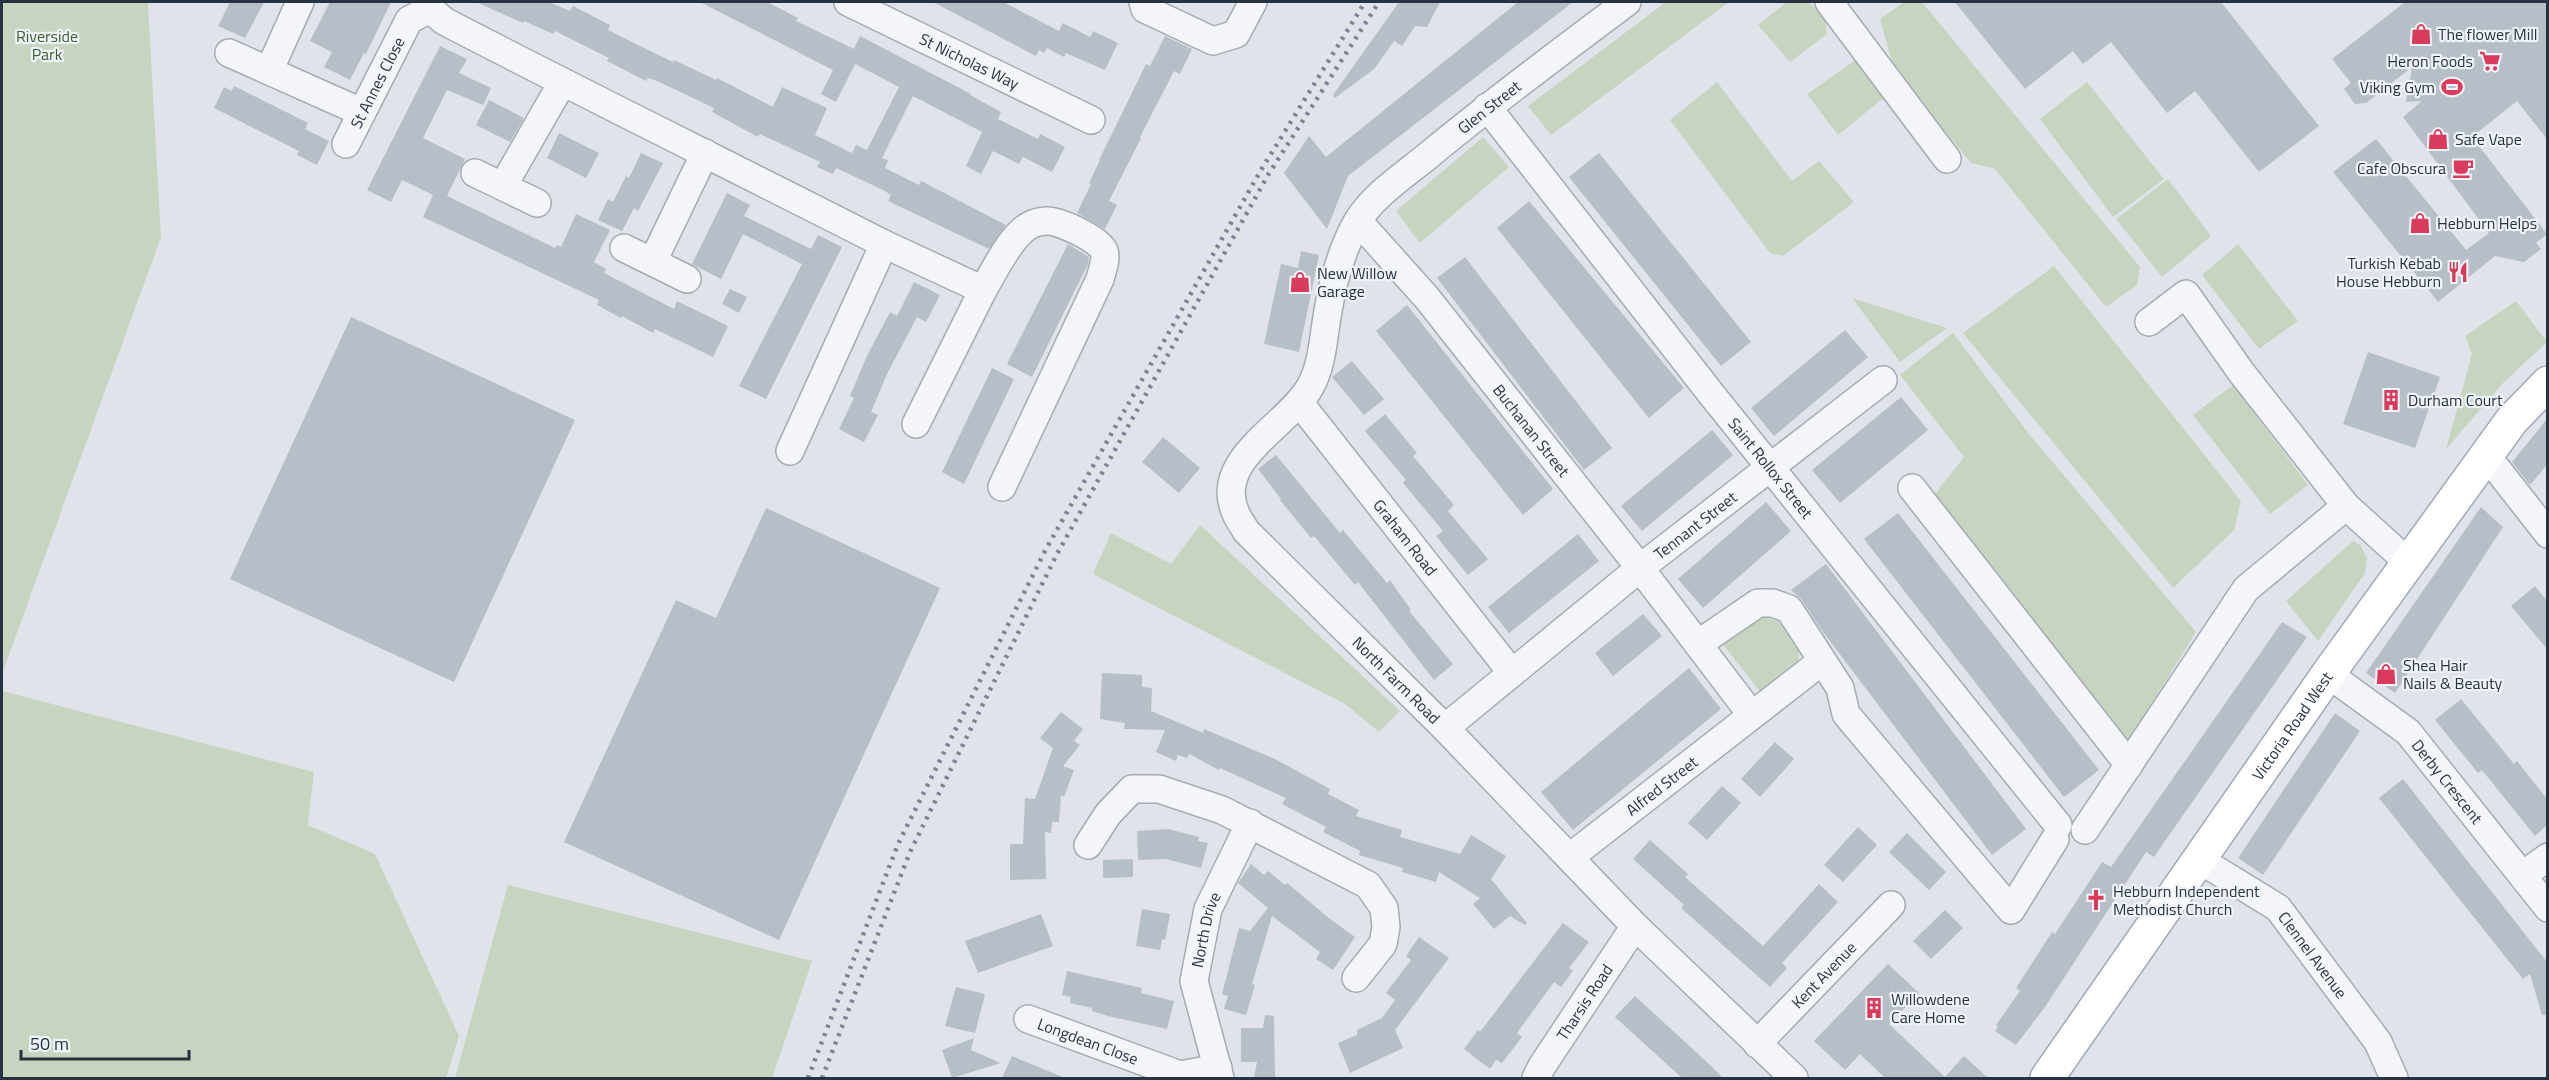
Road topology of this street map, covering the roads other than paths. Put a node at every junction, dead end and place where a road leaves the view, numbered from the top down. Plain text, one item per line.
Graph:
1 (300, 2) edge
2 (849, 2) edge
3 (1143, 2) edge
4 (1253, 2) edge
5 (1627, 2) edge
6 (1828, 2) edge
7 (423, 10) edge
8 (229, 53) dead end
9 (269, 71) junction
10 (562, 84) junction
11 (1487, 107) junction
12 (361, 112) junction
13 (1090, 120) dead end
14 (346, 144) dead end
15 (705, 153) junction
16 (1947, 159) dead end
17 (475, 173) dead end
18 (503, 186) junction
19 (537, 203) dead end
20 (1358, 221) junction
21 (884, 244) junction
22 (624, 248) dead end
23 (653, 261) junction
24 (687, 279) dead end
25 (983, 290) junction
26 (2149, 322) dead end
27 (1883, 380) dead end
28 (2547, 383) edge
29 (1299, 402) junction
30 (916, 424) dead end
31 (790, 451) dead end
32 (2487, 456) junction
33 (1771, 467) junction
34 (1002, 487) dead end
35 (1912, 488) dead end
36 (2346, 506) junction
37 (2547, 534) edge
38 (2409, 563) junction
39 (1640, 568) junction
40 (1698, 644) junction
41 (1822, 661) junction
42 (1512, 674) junction
43 (2328, 674) junction
44 (1751, 714) junction
45 (1446, 728) junction
46 (2129, 765) junction
47 (1250, 823) junction
48 (2085, 830) dead end
49 (1088, 845) dead end
50 (1570, 857) junction
51 (2547, 857) edge
52 (2200, 860) junction
53 (2523, 875) junction
54 (1891, 905) dead end
55 (2547, 909) edge
56 (1635, 926) junction
57 (1356, 978) dead end
58 (1028, 1019) dead end
59 (1757, 1044) junction
60 (1219, 1073) edge
61 (1536, 1078) edge
62 (1794, 1078) edge
63 (2047, 1078) edge
64 (2394, 1078) edge

1 - 9 street
2 - 13 street, St Nicholas Way
3 - 4 street
5 - 11 street, Glen Street
6 - 16 street
7 - 10 street
7 - 12 street, St Annes Close
8 - 9 street
9 - 12 street
10 - 15 street
10 - 18 street
11 - 20 street, Glen Street
11 - 33 street, Saint Rollox Street
12 - 14 street, St Annes Close
15 - 21 street
15 - 23 street
17 - 18 street
18 - 19 street
20 - 29 street, North Farm Road
20 - 39 street, Buchanan Street
21 - 25 street
21 - 31 street
22 - 23 street
23 - 24 street
25 - 30 street
25 - 34 street
26 - 36 street
27 - 33 street, Tennant Street
28 - 32 main road, Victoria Road West
29 - 42 street, Graham Road
29 - 45 street, North Farm Road
32 - 37 street
32 - 38 main road, Victoria Road West
33 - 39 street, Tennant Street
33 - 41 street, Saint Rollox Street
35 - 46 street
36 - 38 street
36 - 46 street
38 - 43 main road, Victoria Road West
39 - 40 street, Buchanan Street
39 - 42 street, Tennant Street
40 - 41 street
40 - 44 street
41 - 44 street, Alfred Street
42 - 45 street, Tennant Street
43 - 52 main road, Victoria Road West
43 - 53 street, Derby Crescent
44 - 50 street, Alfred Street
45 - 50 street, North Farm Road
46 - 48 street
47 - 49 street
47 - 57 street
47 - 60 street, North Drive
50 - 56 street, North Farm Road
51 - 53 street
52 - 63 main road, Victoria Road West
52 - 64 street, Clennel Avenue
53 - 55 street, Derby Crescent
54 - 59 street, Kent Avenue
56 - 59 street, North Farm Road
56 - 61 street, Tharsis Road
58 - 60 street, Longdean Close
59 - 62 street, North Farm Road

